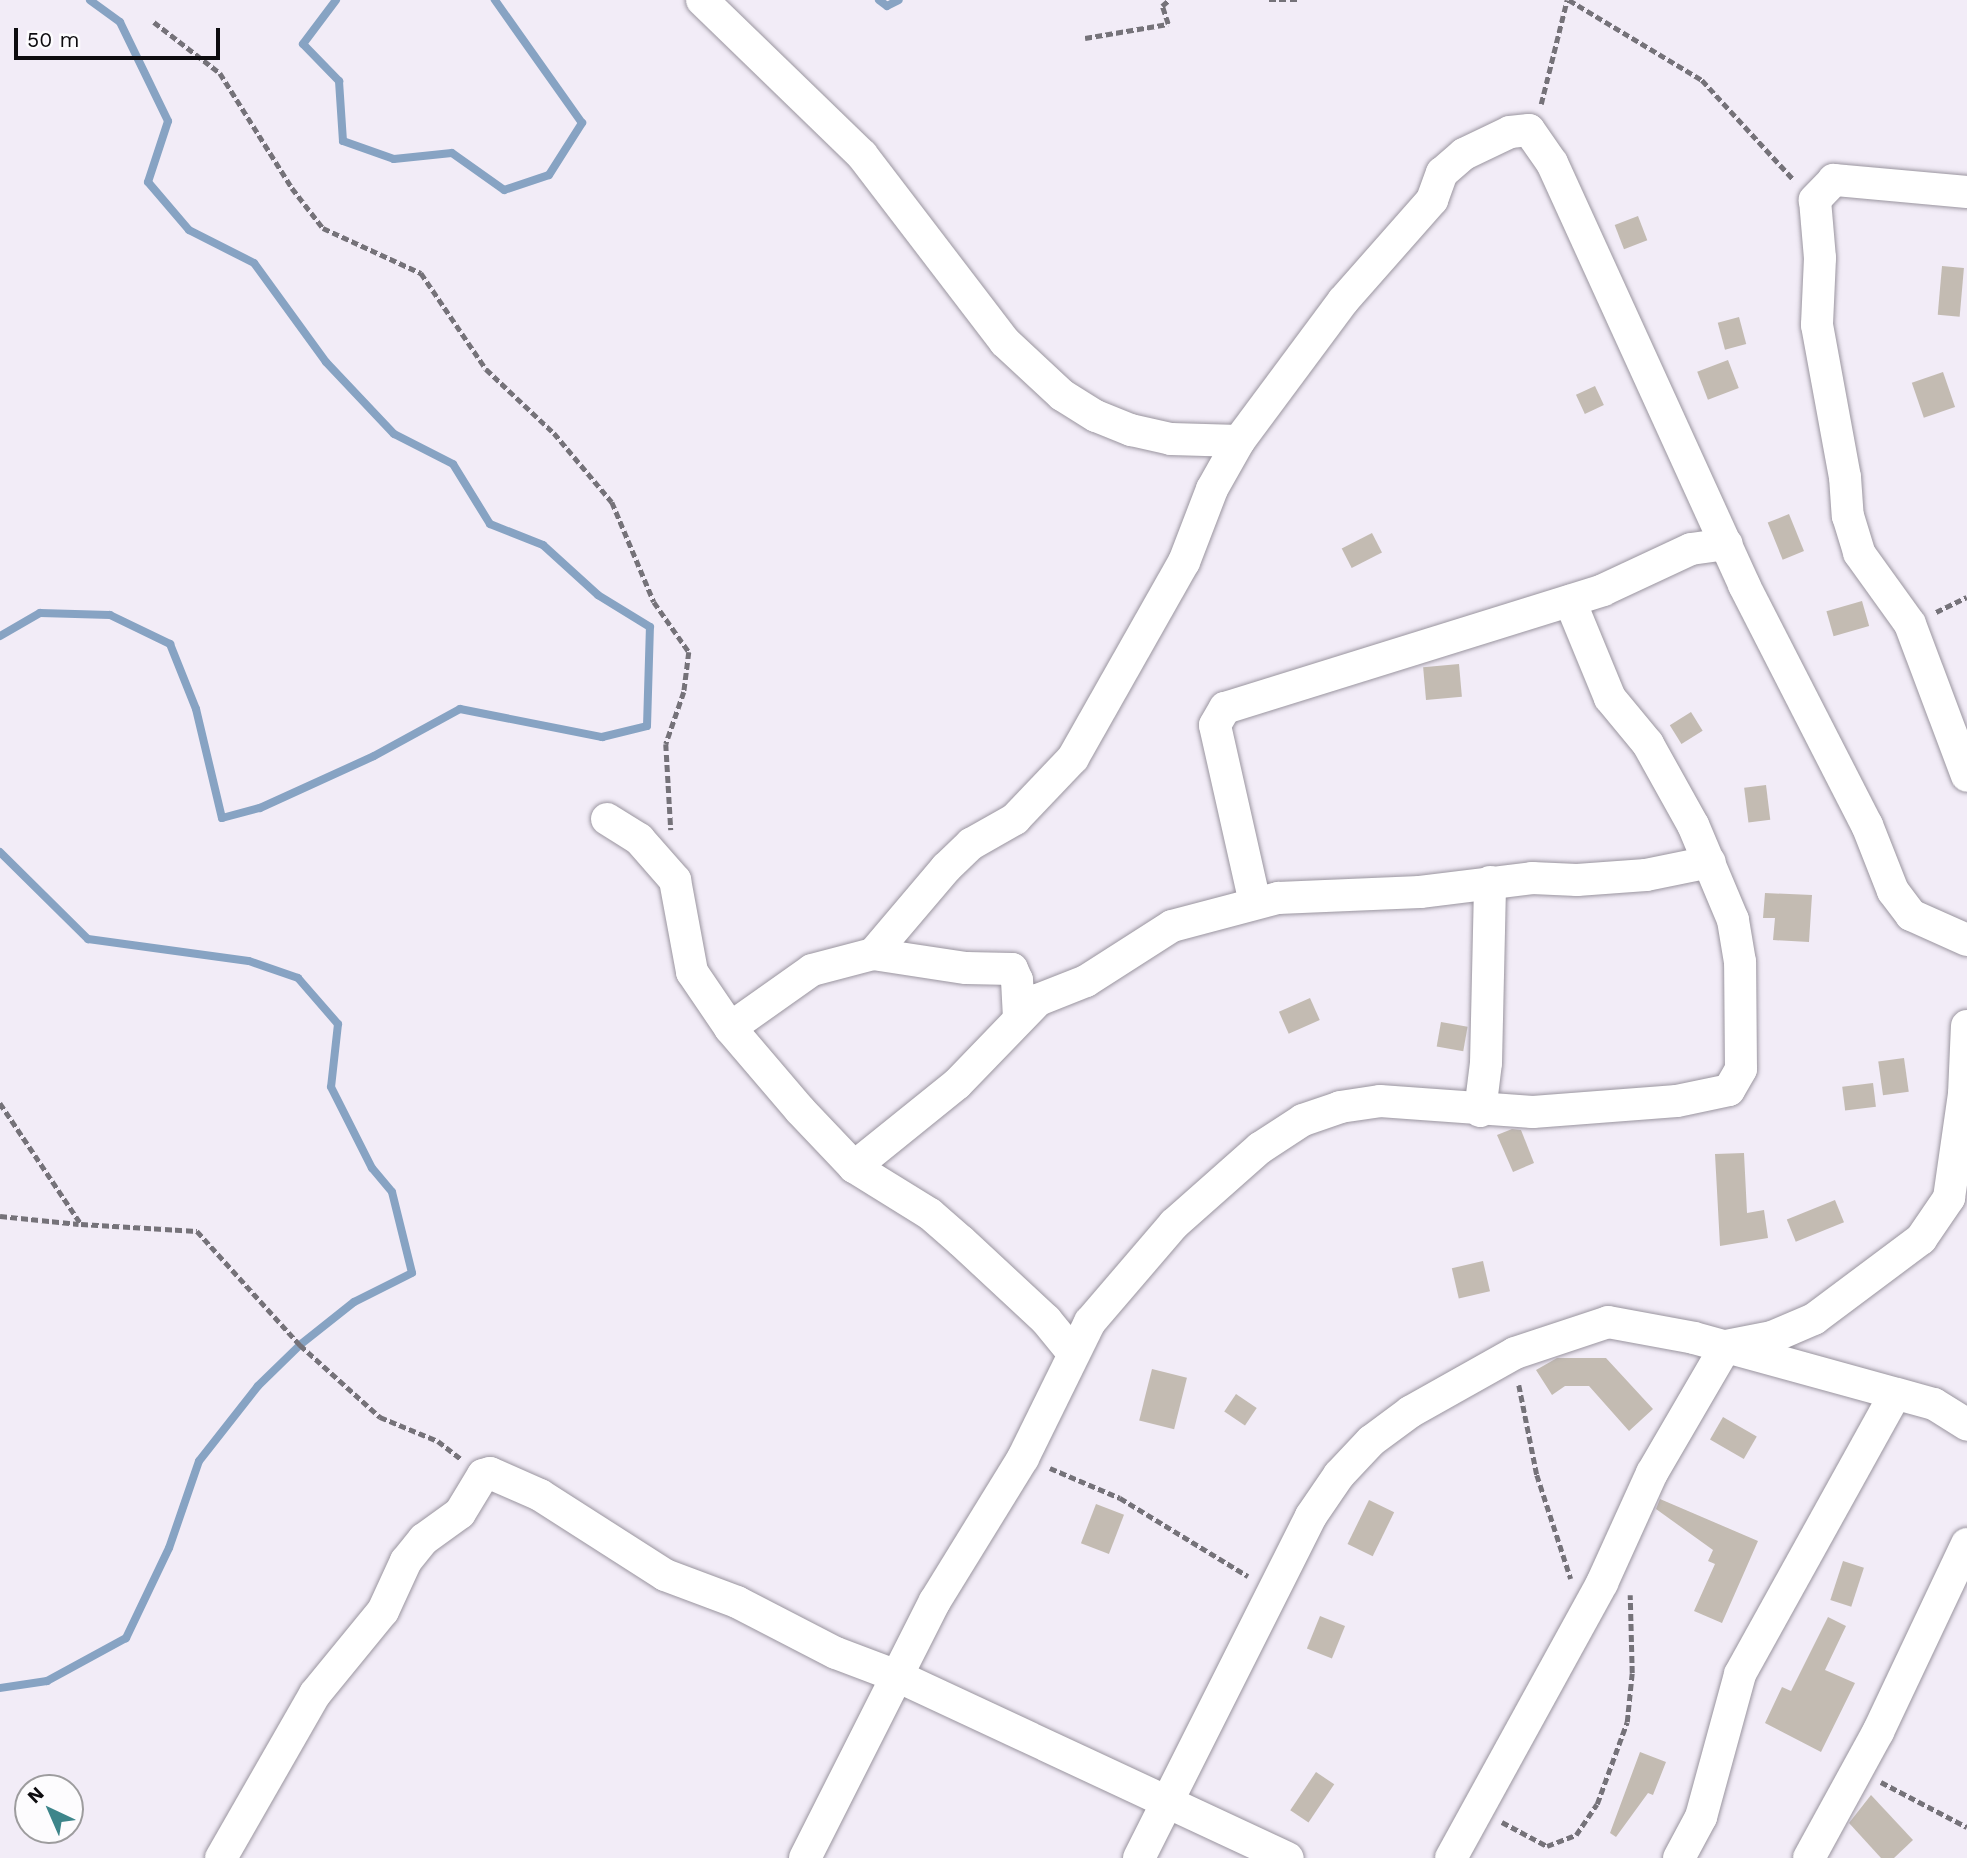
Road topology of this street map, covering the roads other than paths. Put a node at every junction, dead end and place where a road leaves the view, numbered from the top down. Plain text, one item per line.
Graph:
1 (702, 0) edge
2 (1967, 192) edge
3 (1239, 441) junction
4 (1727, 544) junction
5 (1570, 601) junction
6 (1967, 776) edge
7 (607, 819) dead end
8 (1710, 862) junction
9 (1490, 882) junction
10 (1255, 903) junction
11 (1967, 940) edge
12 (873, 954) junction
13 (1019, 1017) junction
14 (1967, 1026) edge
15 (730, 1028) junction
16 (1480, 1111) junction
17 (854, 1167) junction
18 (1958, 1198) edge
19 (1726, 1346) junction
20 (1073, 1353) junction
21 (1895, 1394) junction
22 (1967, 1425) edge
23 (1967, 1544) edge
24 (897, 1676) junction
25 (1169, 1804) junction
26 (221, 1858) edge
27 (805, 1858) edge
28 (1139, 1858) edge
29 (1289, 1858) edge
30 (1451, 1858) edge
31 (1679, 1858) edge
32 (1809, 1858) edge

1 - 3 street
2 - 6 street
3 - 4 street
3 - 12 street
4 - 5 street
4 - 11 street
5 - 8 street
5 - 10 street
7 - 15 street
8 - 9 street
8 - 16 street
9 - 10 street
9 - 16 street
10 - 13 street
12 - 13 street
12 - 15 street
13 - 17 street
14 - 18 street
15 - 17 street
16 - 20 street
17 - 20 street
18 - 19 street
19 - 21 street
19 - 25 street
19 - 30 street
20 - 24 street
21 - 22 street
21 - 31 street
23 - 32 street
24 - 25 street
24 - 26 street
24 - 27 street
25 - 28 street
25 - 29 street

